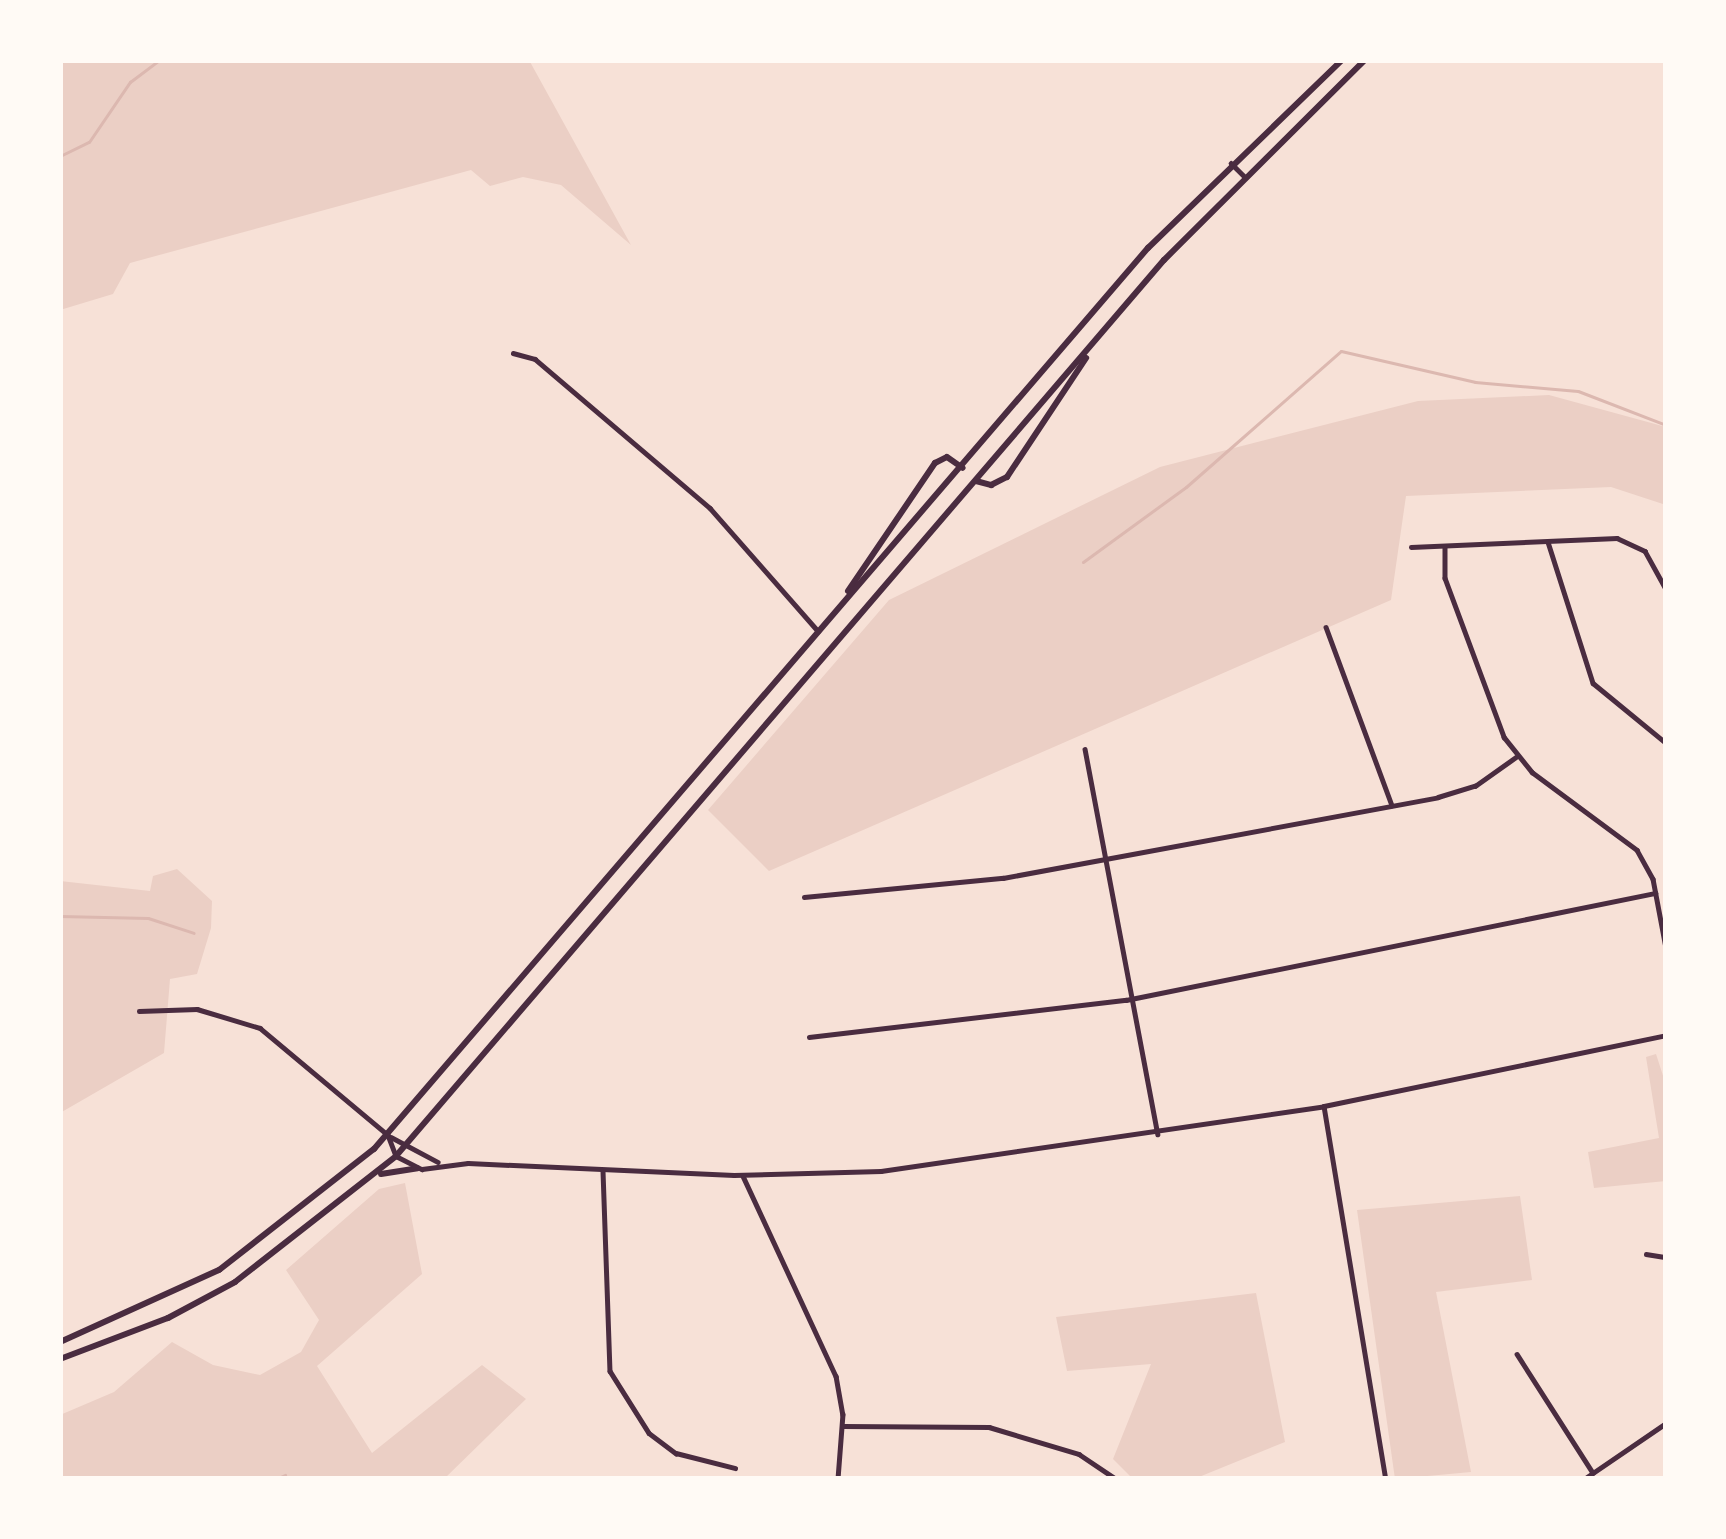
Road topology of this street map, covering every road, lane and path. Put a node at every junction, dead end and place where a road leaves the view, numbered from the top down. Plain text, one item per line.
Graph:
1 (1342, 60) edge
2 (1365, 60) edge
3 (1231, 163) junction
4 (1244, 176) junction
5 (1106, 329) junction
6 (513, 353) dead end
7 (963, 468) junction
8 (976, 481) junction
9 (1548, 542) junction
10 (1444, 546) junction
11 (1411, 547) dead end
12 (1666, 589) edge
13 (831, 615) junction
14 (1326, 626) dead end
15 (818, 631) junction
16 (1666, 742) edge
17 (1084, 749) dead end
18 (1516, 757) junction
19 (1392, 805) junction
20 (1106, 860) junction
21 (1655, 893) junction
22 (804, 896) dead end
23 (1666, 948) edge
24 (1133, 998) junction
25 (140, 1011) dead end
26 (1666, 1035) edge
27 (809, 1036) dead end
28 (1324, 1106) junction
29 (1158, 1133) junction
30 (388, 1135) junction
31 (408, 1145) junction
32 (396, 1156) junction
33 (444, 1163) junction
34 (418, 1168) junction
35 (603, 1172) junction
36 (377, 1174) junction
37 (743, 1175) junction
38 (1646, 1254) dead end
39 (1666, 1257) edge
40 (61, 1352) edge
41 (1517, 1354) dead end
42 (1666, 1424) edge
43 (843, 1426) junction
44 (735, 1468) dead end
45 (1593, 1473) junction
46 (838, 1479) edge
47 (1116, 1479) edge
48 (1386, 1479) edge
49 (1584, 1479) edge

1 - 3 main road
2 - 4 main road
3 - 4 street
3 - 7 main road
4 - 5 main road
5 - 8 main road
5 - 8 main road
6 - 15 street
7 - 8 street
7 - 13 main road
7 - 13 main road
8 - 31 main road
9 - 10 street
9 - 12 street
9 - 16 street
10 - 11 street
10 - 18 street
13 - 15 main road
14 - 19 street
15 - 30 main road
17 - 20 street
18 - 19 street
18 - 21 street
19 - 20 street
20 - 22 street
20 - 24 street
21 - 23 street
21 - 24 street
24 - 27 street
24 - 29 street
25 - 30 street
26 - 28 street
28 - 29 street
28 - 48 street
29 - 37 street
30 - 31 street
30 - 32 street
30 - 40 main road
31 - 32 main road
31 - 33 street
32 - 34 street
32 - 36 main road
33 - 34 street
33 - 35 street
34 - 36 main road
35 - 37 street
35 - 44 street
36 - 40 main road
37 - 43 street
38 - 39 street
41 - 45 street
42 - 45 street
43 - 46 street
43 - 47 street
45 - 49 street

